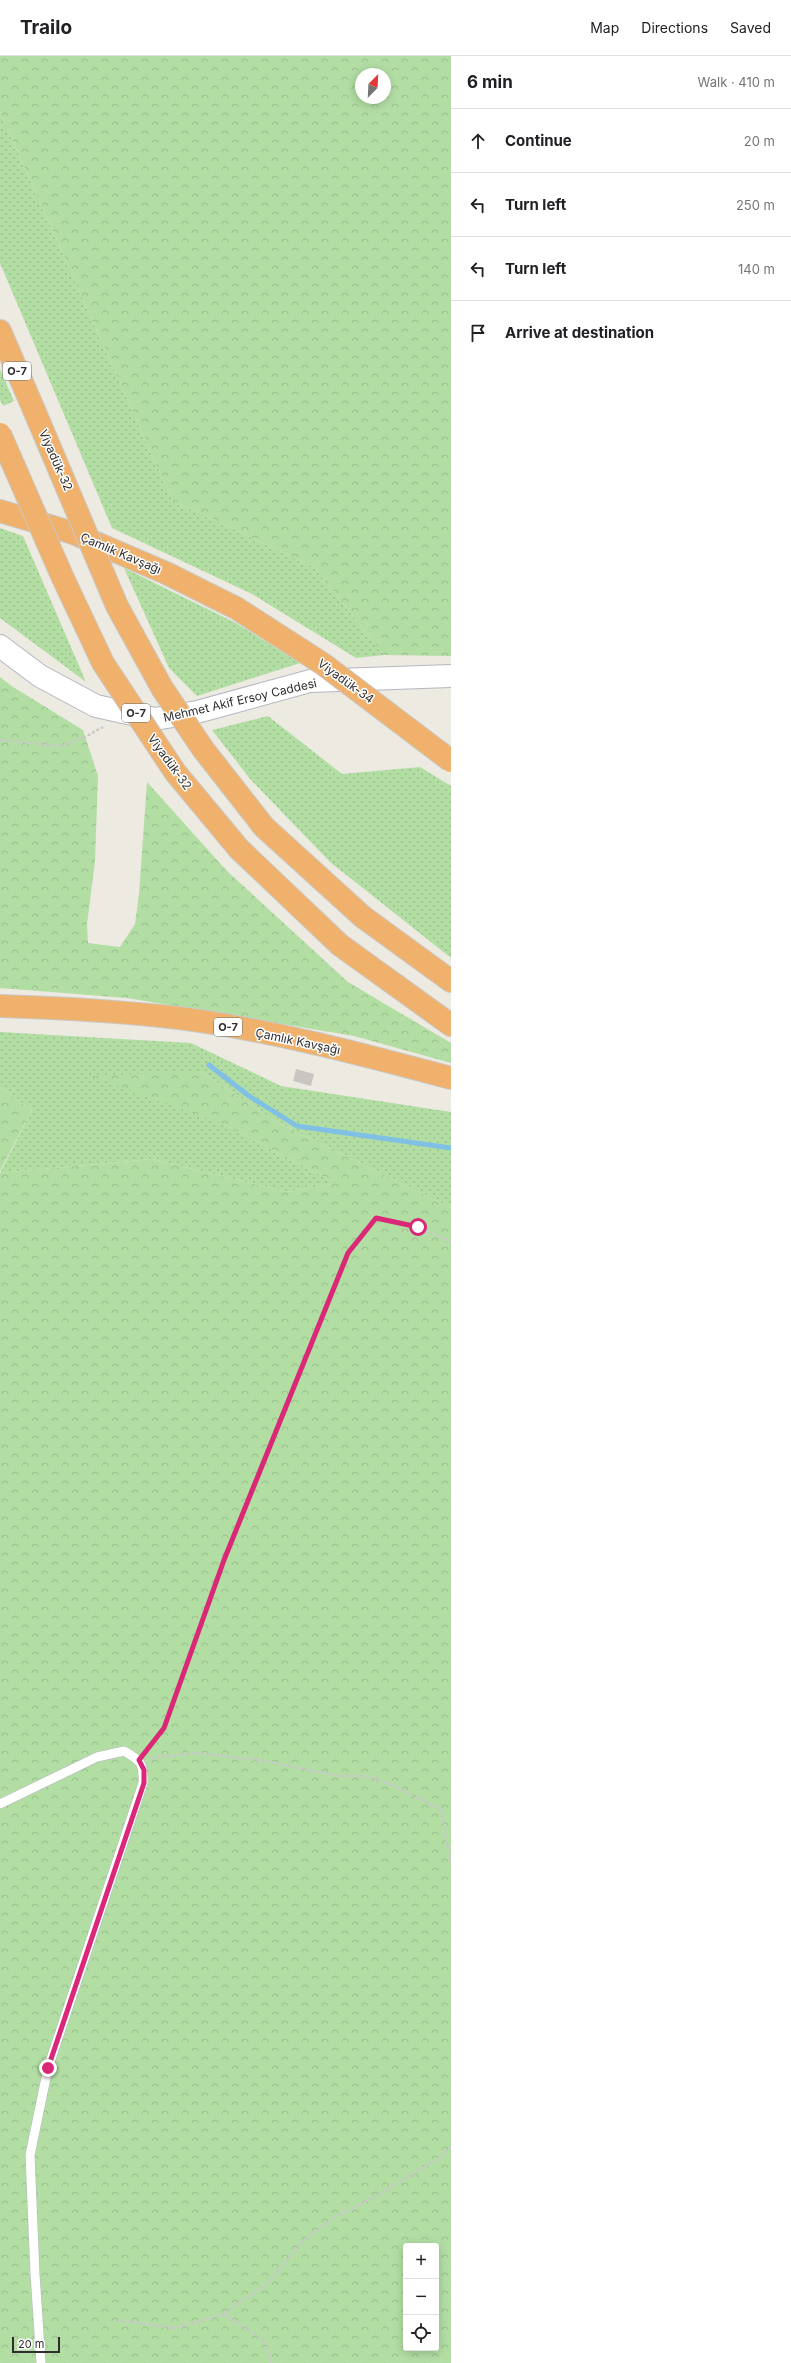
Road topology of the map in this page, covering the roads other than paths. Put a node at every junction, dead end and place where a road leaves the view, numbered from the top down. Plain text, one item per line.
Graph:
1 (0, 332) edge
2 (0, 434) edge
3 (0, 511) edge
4 (236, 608) joint
5 (0, 646) edge
6 (451, 676) edge
7 (451, 761) edge
8 (451, 981) edge
9 (0, 1006) edge
10 (451, 1025) edge
11 (451, 1078) edge
12 (0, 1804) edge
13 (41, 2363) edge

1 - 8 highway, Viyadük-32 / O-7, bridge
2 - 10 highway, Viyadük-32 / O-7, bridge
3 - 4 highway, Çamlık Kavşağı
4 - 7 highway, Viyadük-34, bridge
5 - 6 main road, Mehmet Akif Ersoy Caddesi
9 - 11 highway, Çamlık Kavşağı / O-7
12 - 13 lane

